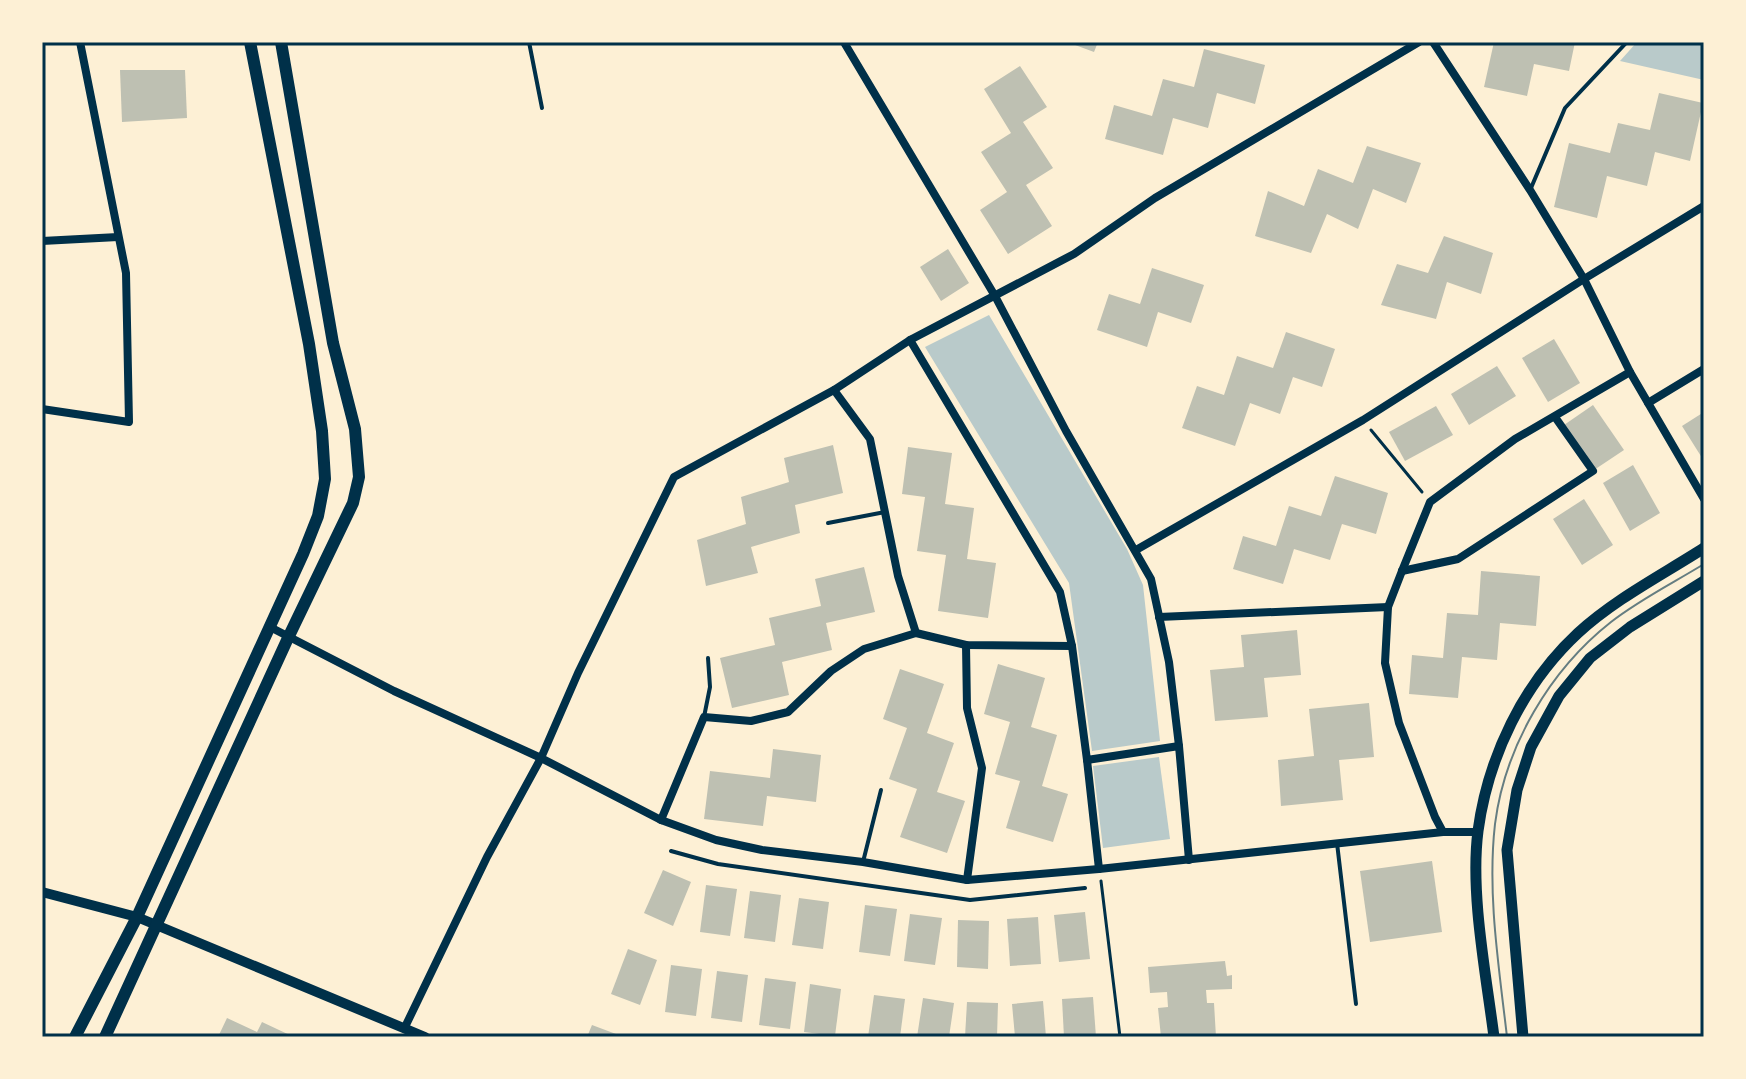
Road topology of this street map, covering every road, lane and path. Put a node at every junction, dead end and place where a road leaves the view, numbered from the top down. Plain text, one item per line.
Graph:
1 (80, 42) edge
2 (250, 42) edge
3 (281, 42) edge
4 (529, 42) edge
5 (1419, 42) edge
6 (1433, 42) edge
7 (1627, 42) edge
8 (845, 43) edge
9 (542, 108) dead end
10 (1530, 190) junction
11 (1704, 206) edge
12 (118, 237) junction
13 (42, 241) edge
14 (1584, 279) junction
15 (995, 296) junction
16 (910, 340) junction
17 (1704, 369) edge
18 (1630, 372) junction
19 (834, 390) junction
20 (1648, 403) junction
21 (42, 409) edge
22 (1555, 417) junction
23 (1363, 420) junction
24 (1704, 499) edge
25 (1430, 502) junction
26 (885, 512) junction
27 (828, 523) dead end
28 (1704, 548) edge
29 (1136, 550) junction
30 (1402, 571) junction
31 (1704, 581) edge
32 (1388, 607) junction
33 (1159, 617) junction
34 (270, 627) junction
35 (916, 633) junction
36 (288, 638) junction
37 (966, 645) junction
38 (1072, 646) junction
39 (708, 658) dead end
40 (704, 717) junction
41 (1179, 746) junction
42 (541, 758) junction
43 (1087, 760) junction
44 (881, 790) dead end
45 (661, 820) junction
46 (1443, 832) junction
47 (1478, 832) junction
48 (1337, 843) junction
49 (671, 851) dead end
50 (1189, 860) junction
51 (863, 862) junction
52 (1099, 869) junction
53 (967, 880) junction
54 (1085, 888) dead end
55 (42, 892) edge
56 (137, 917) junction
57 (158, 927) junction
58 (1356, 1004) dead end
59 (405, 1027) junction
60 (421, 1036) edge
61 (75, 1037) edge
62 (105, 1037) edge
63 (1120, 1037) edge
64 (1494, 1037) edge
65 (1523, 1037) edge

1 - 12 street
2 - 34 main road
3 - 36 main road
4 - 9 lane
5 - 15 street
6 - 10 street
7 - 10 lane
8 - 15 street
10 - 14 street
11 - 14 street
12 - 13 street
12 - 21 street
14 - 18 street
14 - 23 street
15 - 16 street
15 - 29 street
16 - 19 street
16 - 38 street
17 - 20 street
18 - 20 street
18 - 22 street
19 - 26 street
19 - 42 street
20 - 24 street
22 - 25 street
22 - 30 street
23 - 25 path
23 - 29 street
25 - 30 street
26 - 27 lane
26 - 35 street
28 - 47 main road
29 - 33 street
30 - 32 street
31 - 65 main road
32 - 33 street
32 - 46 street
33 - 41 street
34 - 36 street
34 - 56 main road
35 - 37 street
35 - 40 street
36 - 42 street
36 - 57 main road
37 - 38 street
37 - 53 street
38 - 43 street
39 - 40 lane
40 - 45 street
41 - 43 street
41 - 50 street
42 - 45 street
42 - 59 street
43 - 52 street
44 - 51 lane
45 - 51 street
46 - 47 street
46 - 48 street
47 - 64 main road
48 - 50 street
48 - 58 lane
49 - 54 lane
50 - 52 street
51 - 53 street
52 - 53 street
52 - 63 path
55 - 56 street
56 - 57 street
56 - 61 main road
57 - 59 street
57 - 62 main road
59 - 60 street

